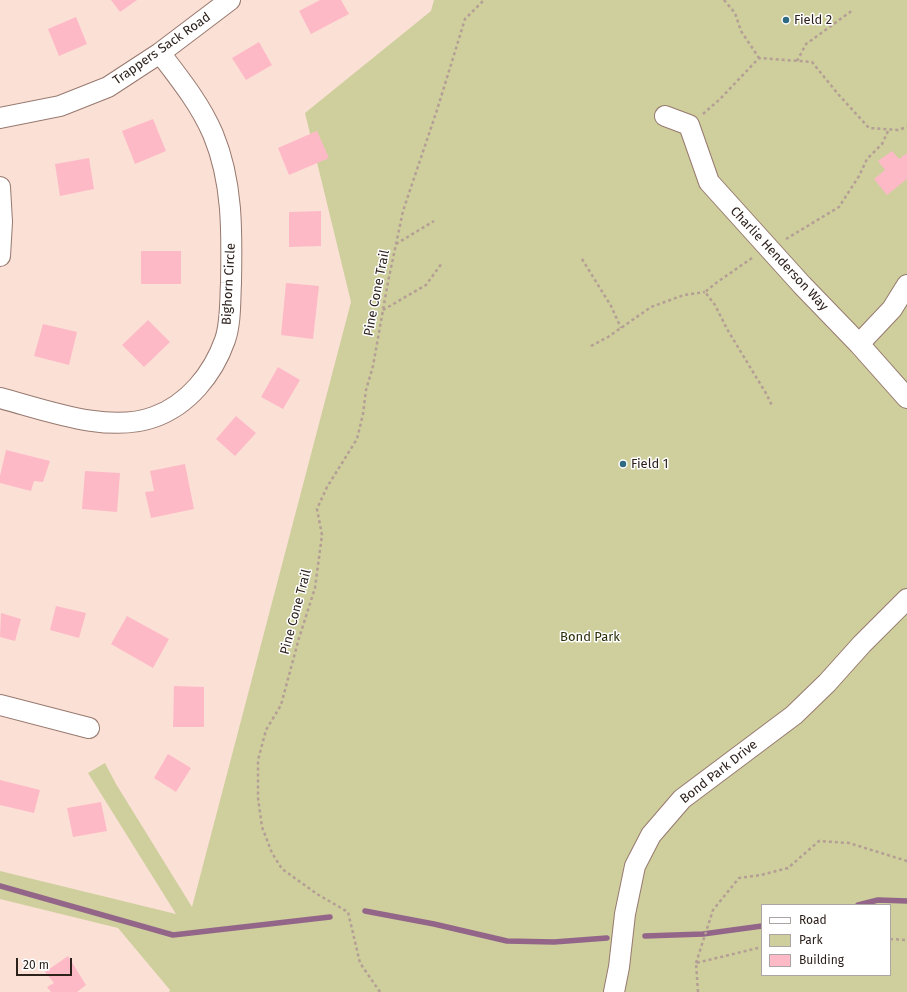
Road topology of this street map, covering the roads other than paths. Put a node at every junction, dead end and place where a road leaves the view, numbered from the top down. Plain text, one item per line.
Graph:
1 (230, 0) edge
2 (160, 53) junction
3 (665, 116) dead end
4 (0, 118) edge
5 (0, 187) edge
6 (0, 256) edge
7 (907, 285) edge
8 (858, 344) junction
9 (0, 398) edge
10 (907, 398) edge
11 (907, 599) edge
12 (0, 705) edge
13 (89, 728) dead end
14 (614, 992) edge

1 - 2 street, Trappers Sack Road
2 - 4 street, Trappers Sack Road
2 - 9 street, Bighorn Circle
3 - 8 street, Charlie Henderson Way
5 - 6 street
7 - 8 street
8 - 10 street, Charlie Henderson Way
11 - 14 street, Bond Park Drive
12 - 13 street

